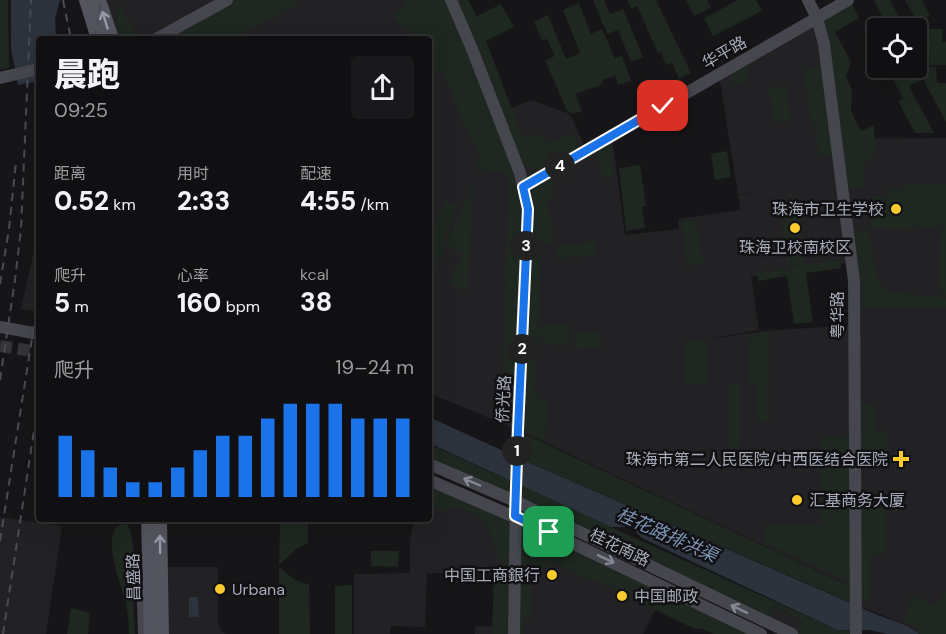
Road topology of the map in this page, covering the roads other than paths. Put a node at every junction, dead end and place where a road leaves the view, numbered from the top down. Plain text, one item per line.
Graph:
1 (86, 0) edge
2 (99, 0) edge
3 (227, 0) edge
4 (451, 0) edge
5 (808, 0) edge
6 (848, 0) edge
7 (817, 18) junction
8 (97, 36) edge
9 (111, 36) edge
10 (161, 36) edge
11 (36, 70) edge
12 (5, 77) edge
13 (523, 187) junction
14 (0, 320) edge
15 (36, 326) edge
16 (0, 327) edge
17 (36, 333) edge
18 (432, 465) edge
19 (432, 481) edge
20 (516, 501) junction
21 (515, 516) junction
22 (148, 522) edge
23 (160, 522) edge
24 (155, 570) junction
25 (856, 630) edge
26 (144, 634) edge
27 (151, 634) edge
28 (162, 634) edge
29 (169, 634) edge
30 (514, 634) edge
31 (761, 634) edge
32 (792, 634) edge

1 - 8 main road
9 -> 2 main road
3 - 10 main road
4 - 13 main road, 侨光路
5 - 7 main road, 粤华路
6 - 7 main road, 华平路
7 - 13 main road, 华平路
7 - 25 main road, 粤华路
11 - 12 main road
13 - 20 main road, 侨光路
14 - 15 main road
16 - 17 main road
20 -> 18 main road, 桂花南路
19 - 21 main road, 桂花南路
20 - 21 main road, 侨光路
32 -> 20 main road, 桂花南路
21 - 30 main road, 侨光路
21 -> 31 main road, 桂花南路
22 - 24 main road, 昌盛路
24 -> 23 main road, 昌盛路
24 - 26 main road
24 - 27 main road, 昌盛路
24 - 28 main road, 昌盛路
24 - 29 main road

